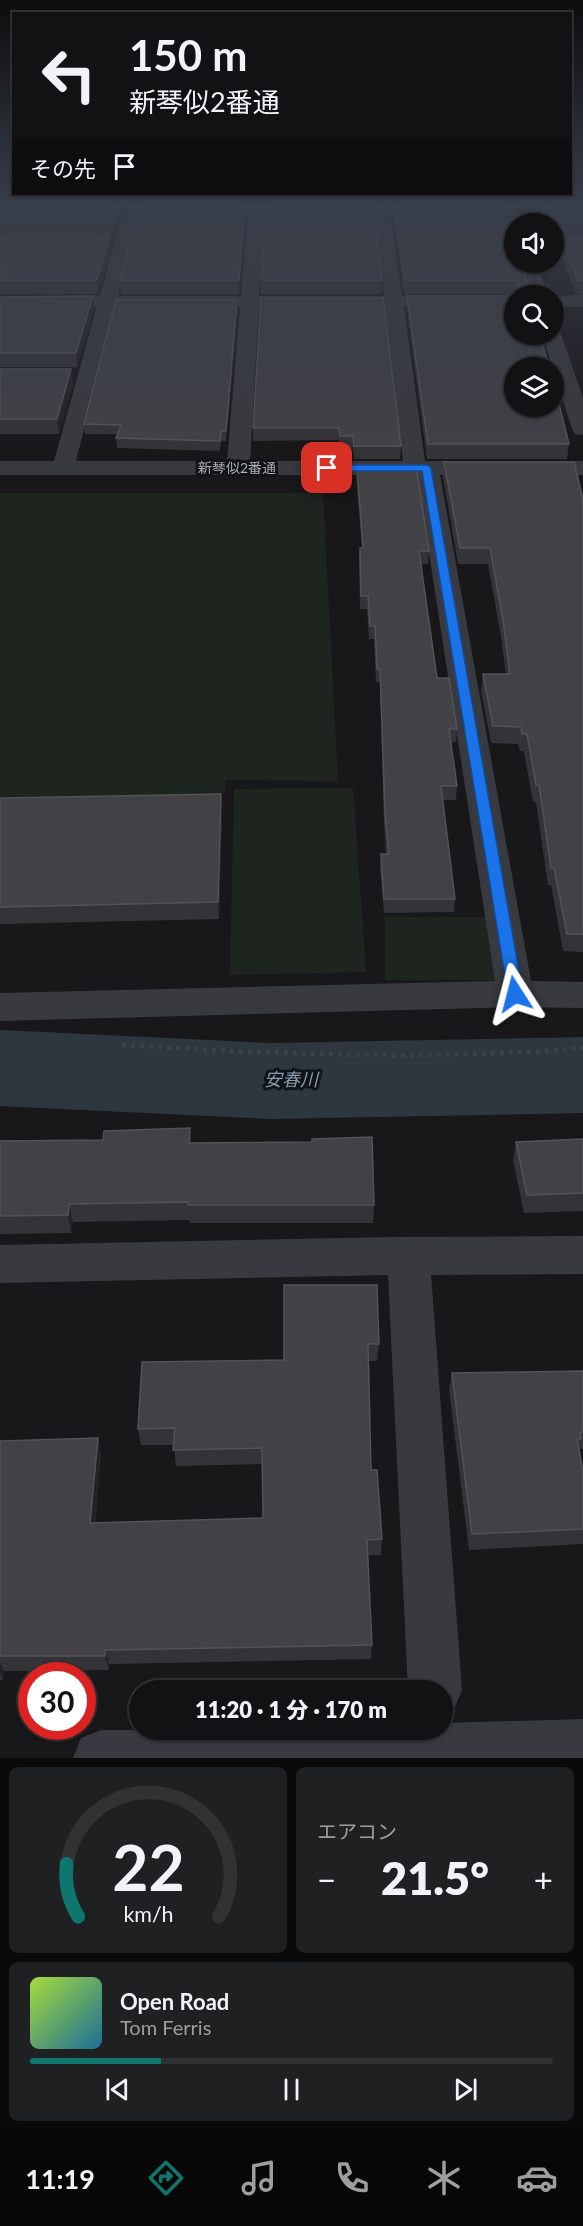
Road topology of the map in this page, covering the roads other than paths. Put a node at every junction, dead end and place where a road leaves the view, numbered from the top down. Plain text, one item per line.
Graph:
1 (113, 284) edge
2 (252, 284) edge
3 (392, 284) edge
4 (504, 301) edge
5 (564, 301) edge
6 (583, 301) edge
7 (0, 302) edge
8 (108, 302) junction
9 (251, 302) junction
10 (394, 302) junction
11 (558, 345) edge
12 (573, 371) edge
13 (583, 429) edge
14 (0, 468) edge
15 (63, 468) junction
16 (238, 468) junction
17 (421, 468) junction
18 (583, 468) edge
19 (515, 994) junction
20 (583, 995) edge
21 (0, 1007) edge
22 (583, 1255) edge
23 (408, 1256) junction
24 (0, 1264) edge
25 (434, 1680) edge
26 (439, 1746) edge
27 (583, 1747) edge
28 (101, 1758) edge

1 - 8 street
2 - 9 street
3 - 10 street
4 - 10 street
5 - 6 street
7 - 8 street
8 - 9 street
8 - 15 street
9 - 10 street
9 - 16 street
10 - 17 street
11 - 12 street
12 - 13 street
14 - 15 street, 新琴似2番通
15 - 16 street, 新琴似2番通
16 - 17 street, 新琴似2番通
17 - 18 street, 新琴似2番通
17 - 19 street
19 - 20 street
19 - 21 street
22 - 23 street
23 - 24 street
23 - 25 street
26 - 27 street
26 - 28 street

